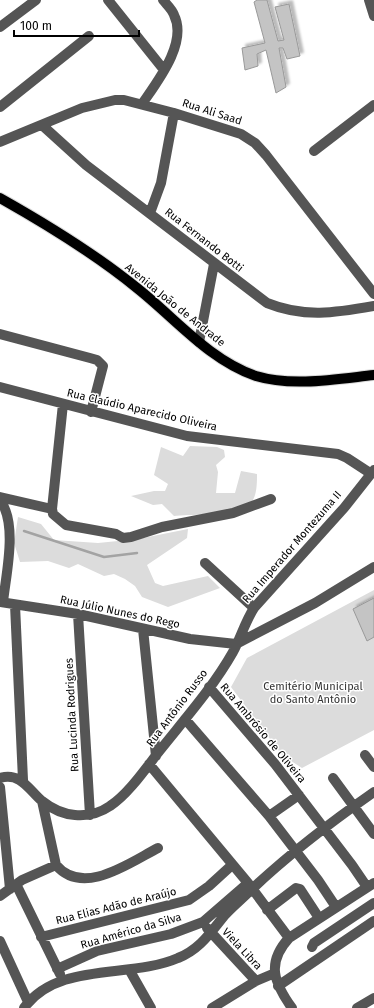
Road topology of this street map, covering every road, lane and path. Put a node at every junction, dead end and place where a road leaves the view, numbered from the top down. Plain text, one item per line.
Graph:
1 (36, 0) edge
2 (108, 0) edge
3 (163, 0) edge
4 (369, 0) edge
5 (374, 16) edge
6 (0, 27) edge
7 (89, 36) dead end
8 (164, 70) junction
9 (142, 104) junction
10 (374, 105) edge
11 (0, 107) edge
12 (174, 113) junction
13 (43, 126) junction
14 (0, 142) edge
15 (314, 151) dead end
16 (0, 198) edge
17 (150, 213) junction
18 (214, 264) junction
19 (374, 294) edge
20 (374, 306) edge
21 (0, 334) edge
22 (199, 342) junction
23 (374, 375) edge
24 (0, 387) edge
25 (63, 404) junction
26 (91, 412) junction
27 (372, 471) edge
28 (0, 499) edge
29 (271, 499) dead end
30 (52, 509) junction
31 (205, 563) dead end
32 (374, 567) edge
33 (1, 602) edge
34 (15, 604) junction
35 (254, 608) junction
36 (78, 614) junction
37 (143, 629) junction
38 (236, 644) junction
39 (209, 687) junction
40 (185, 719) junction
41 (365, 754) dead end
42 (156, 756) junction
43 (149, 764) junction
44 (374, 767) edge
45 (0, 778) edge
46 (333, 778) dead end
47 (23, 780) junction
48 (0, 787) edge
49 (374, 792) edge
50 (299, 795) junction
51 (42, 800) junction
52 (354, 807) junction
53 (90, 815) junction
54 (269, 816) junction
55 (323, 828) junction
56 (374, 834) edge
57 (158, 848) dead end
58 (296, 852) junction
59 (56, 865) junction
60 (232, 865) junction
61 (370, 885) edge
62 (13, 886) junction
63 (250, 886) junction
64 (0, 896) edge
65 (374, 902) edge
66 (336, 907) junction
67 (267, 910) junction
68 (319, 918) junction
69 (203, 922) junction
70 (374, 922) edge
71 (211, 933) junction
72 (41, 937) junction
73 (289, 938) junction
74 (0, 941) edge
75 (312, 947) dead end
76 (57, 969) junction
77 (130, 971) junction
78 (275, 973) junction
79 (62, 979) junction
80 (256, 981) junction
81 (278, 986) junction
82 (373, 1000) edge
83 (26, 1005) edge
84 (150, 1008) edge
85 (212, 1008) edge
86 (292, 1008) edge
87 (357, 1008) edge

1 - 6 street
2 - 8 street
3 - 8 street
4 - 5 street
7 - 11 street
8 - 9 street
9 - 12 street, Rua Ali Saad
9 - 13 street, Rua Ali Saad
10 - 15 street
12 - 17 street
12 - 19 street, Rua Ali Saad
13 - 14 street, Rua Ali Saad
13 - 17 street, Rua Fernando Botti
16 - 22 main road, Avenida João de Andrade
17 - 18 street, Rua Fernando Botti
18 - 20 street, Rua Fernando Botti
18 - 22 street
21 - 26 street
22 - 23 main road, Avenida João de Andrade
24 - 25 street, Rua Claúdio Aparecido Oliveira
25 - 26 street, Rua Claúdio Aparecido Oliveira
25 - 30 street
26 - 27 street, Rua Claúdio Aparecido Oliveira
27 - 35 street, Rua Imperador Montezuma II
28 - 30 street
28 - 33 street
29 - 30 street
31 - 35 street
32 - 38 street
33 - 34 street, Rua Júlio Nunes do Rego
34 - 36 street, Rua Júlio Nunes do Rego
34 - 47 street
35 - 38 street, Rua Imperador Montezuma II
36 - 37 street, Rua Júlio Nunes do Rego
36 - 53 street, Rua Lucinda Rodrigues
37 - 38 street, Rua Júlio Nunes do Rego
37 - 42 street
38 - 39 street, Rua Antônio Russo
39 - 40 street, Rua Antônio Russo
39 - 50 street, Rua Ambrósio de Oliveira
40 - 42 street, Rua Antônio Russo
40 - 54 street
41 - 44 street
42 - 43 street, Rua Antônio Russo
43 - 53 street, Rua Antônio Russo
43 - 60 street
45 - 47 street
46 - 52 street
47 - 51 street, Rua Antônio Russo
48 - 62 street
49 - 52 street
50 - 54 street, Rua Ambrósio de Oliveira
50 - 55 street, Rua Ambrósio de Oliveira
51 - 53 street, Rua Antônio Russo
51 - 59 street
52 - 55 street
52 - 56 street
54 - 58 street
55 - 58 street
55 - 61 street, Rua Ambrósio de Oliveira
57 - 59 street
58 - 63 street
58 - 66 street
59 - 62 street
60 - 63 street
60 - 72 street, Rua Elias Adão de Araújo
61 - 66 street
62 - 64 street
62 - 72 street
63 - 67 street
63 - 69 street, Rua Américo da Silva
63 - 71 street
65 - 75 street
66 - 68 street
67 - 68 street
67 - 73 street
68 - 73 street
69 - 71 street, Viela Libra
69 - 76 street, Rua Américo da Silva
70 - 81 street
71 - 77 street
71 - 80 street, Viela Libra
72 - 76 street
73 - 78 street
74 - 83 street
76 - 79 street
77 - 79 street
77 - 84 street
78 - 80 street
78 - 81 street
79 - 83 street
80 - 85 street
81 - 86 street
82 - 87 street

